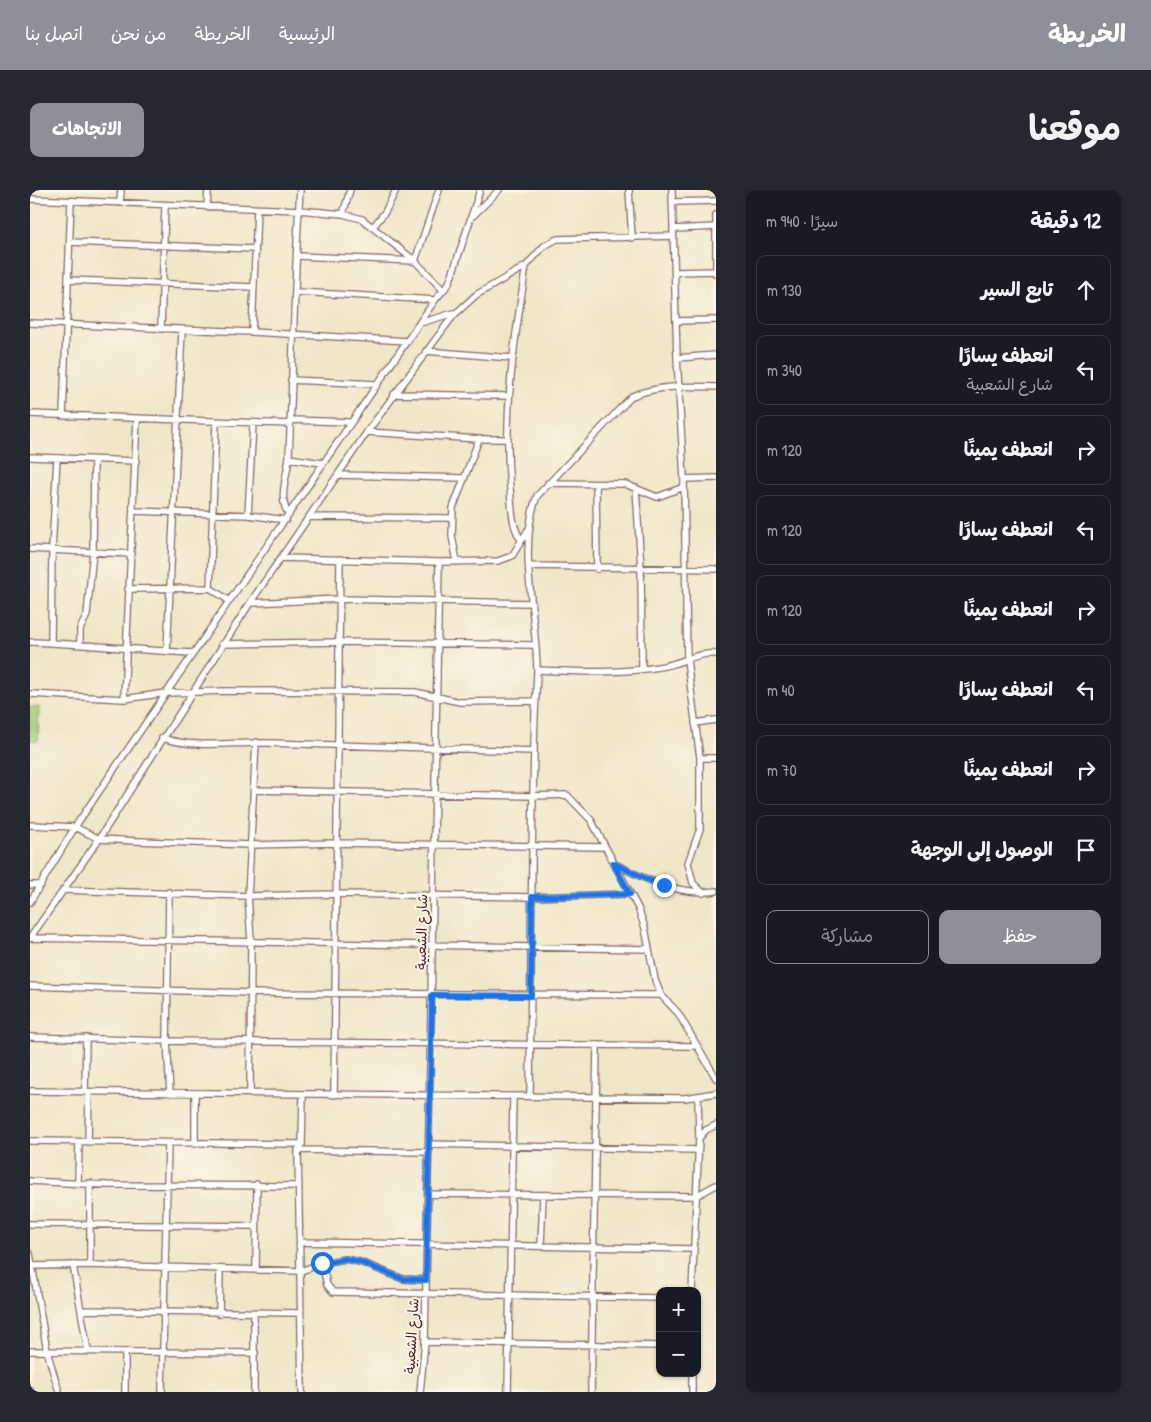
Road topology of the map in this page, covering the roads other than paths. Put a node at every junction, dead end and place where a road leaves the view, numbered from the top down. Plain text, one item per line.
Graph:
1 (121, 190) edge
2 (208, 190) edge
3 (300, 190) edge
4 (350, 190) edge
5 (396, 190) edge
6 (439, 190) edge
7 (480, 190) edge
8 (499, 190) edge
9 (629, 190) edge
10 (672, 190) edge
11 (30, 199) edge
12 (71, 201) junction
13 (672, 202) junction
14 (716, 202) edge
15 (120, 203) junction
16 (165, 206) junction
17 (207, 207) junction
18 (257, 209) junction
19 (299, 210) junction
20 (343, 214) junction
21 (716, 215) edge
22 (472, 216) junction
23 (373, 227) junction
24 (715, 227) edge
25 (673, 232) junction
26 (632, 238) junction
27 (70, 242) junction
28 (164, 245) junction
29 (255, 249) junction
30 (297, 256) junction
31 (415, 261) junction
32 (526, 266) junction
33 (674, 272) junction
34 (716, 272) edge
35 (68, 280) junction
36 (163, 284) junction
37 (254, 287) junction
38 (443, 290) junction
39 (297, 292) junction
40 (435, 300) junction
41 (457, 312) junction
42 (676, 320) junction
43 (716, 320) edge
44 (30, 323) edge
45 (420, 323) junction
46 (67, 325) junction
47 (161, 329) junction
48 (182, 330) junction
49 (252, 332) junction
50 (292, 335) junction
51 (408, 341) junction
52 (426, 351) junction
53 (716, 355) edge
54 (512, 358) junction
55 (677, 358) junction
56 (291, 380) junction
57 (377, 384) junction
58 (679, 386) junction
59 (716, 387) edge
60 (394, 394) junction
61 (508, 396) junction
62 (30, 414) edge
63 (63, 416) junction
64 (137, 419) junction
65 (178, 420) junction
66 (216, 422) junction
67 (290, 422) junction
68 (349, 422) junction
69 (253, 423) junction
70 (367, 432) junction
71 (507, 438) junction
72 (479, 439) junction
73 (30, 456) edge
74 (58, 458) junction
75 (289, 458) junction
76 (94, 460) junction
77 (136, 461) junction
78 (322, 463) junction
79 (338, 475) junction
80 (464, 478) junction
81 (716, 478) edge
82 (684, 479) junction
83 (548, 484) junction
84 (596, 484) junction
85 (684, 487) junction
86 (636, 488) junction
87 (134, 511) junction
88 (174, 513) junction
89 (213, 514) junction
90 (248, 515) junction
91 (310, 516) junction
92 (288, 517) junction
93 (451, 518) junction
94 (529, 529) junction
95 (521, 540) junction
96 (30, 549) edge
97 (52, 550) junction
98 (93, 551) junction
99 (132, 554) junction
100 (281, 558) junction
101 (340, 559) junction
102 (439, 562) junction
103 (457, 562) junction
104 (530, 566) junction
105 (597, 569) junction
106 (640, 569) junction
107 (685, 569) junction
108 (716, 569) edge
109 (170, 587) junction
110 (210, 588) junction
111 (128, 589) junction
112 (340, 599) junction
113 (228, 600) junction
114 (440, 601) junction
115 (250, 603) junction
116 (531, 603) junction
117 (30, 642) edge
118 (340, 642) junction
119 (51, 643) junction
120 (80, 644) junction
121 (222, 644) junction
122 (439, 644) junction
123 (534, 645) junction
124 (126, 647) junction
125 (167, 652) junction
126 (192, 653) junction
127 (716, 654) edge
128 (687, 660) junction
129 (642, 668) junction
130 (537, 670) junction
131 (191, 692) junction
132 (338, 692) junction
133 (166, 693) junction
134 (30, 694) edge
135 (437, 698) junction
136 (124, 699) junction
137 (536, 702) junction
138 (716, 720) edge
139 (695, 722) junction
140 (162, 738) junction
141 (256, 742) junction
142 (337, 745) junction
143 (437, 748) junction
144 (534, 751) junction
145 (700, 758) junction
146 (716, 758) edge
147 (254, 790) junction
148 (336, 792) junction
149 (436, 794) junction
150 (533, 796) junction
151 (30, 825) edge
152 (75, 827) junction
153 (99, 839) junction
154 (336, 843) junction
155 (250, 845) junction
156 (435, 845) junction
157 (533, 846) junction
158 (605, 847) junction
159 (613, 863) junction
160 (30, 885) edge
161 (41, 886) junction
162 (63, 890) junction
163 (716, 891) edge
164 (169, 892) junction
165 (703, 893) junction
166 (336, 894) junction
167 (630, 894) junction
168 (434, 895) junction
169 (248, 896) junction
170 (532, 897) junction
171 (30, 902) edge
172 (30, 938) edge
173 (170, 939) junction
174 (251, 941) junction
175 (335, 942) junction
176 (433, 944) junction
177 (532, 946) junction
178 (649, 949) junction
179 (30, 986) edge
180 (168, 990) junction
181 (250, 992) junction
182 (335, 994) junction
183 (432, 995) junction
184 (661, 995) junction
185 (531, 996) junction
186 (30, 1036) edge
187 (86, 1038) junction
188 (250, 1040) junction
189 (167, 1041) junction
190 (334, 1041) junction
191 (431, 1042) junction
192 (531, 1044) junction
193 (597, 1045) junction
194 (696, 1046) junction
195 (716, 1078) edge
196 (30, 1091) edge
197 (87, 1092) junction
198 (170, 1093) junction
199 (716, 1093) edge
200 (195, 1094) junction
201 (250, 1094) junction
202 (303, 1095) junction
203 (334, 1095) junction
204 (430, 1096) junction
205 (513, 1097) junction
206 (530, 1097) junction
207 (596, 1097) junction
208 (698, 1098) junction
209 (716, 1125) edge
210 (699, 1138) junction
211 (30, 1141) edge
212 (79, 1142) junction
213 (88, 1142) junction
214 (168, 1143) junction
215 (195, 1144) junction
216 (429, 1144) junction
217 (512, 1146) junction
218 (300, 1147) junction
219 (596, 1148) junction
220 (698, 1150) junction
221 (429, 1152) junction
222 (30, 1181) edge
223 (78, 1182) junction
224 (90, 1183) junction
225 (257, 1184) junction
226 (166, 1185) junction
227 (716, 1185) edge
228 (298, 1186) junction
229 (428, 1194) junction
230 (511, 1194) junction
231 (543, 1195) junction
232 (595, 1195) junction
233 (696, 1196) junction
234 (30, 1224) edge
235 (89, 1224) junction
236 (166, 1225) junction
237 (256, 1226) junction
238 (300, 1242) junction
239 (427, 1244) junction
240 (511, 1245) junction
241 (541, 1246) junction
242 (594, 1247) junction
243 (693, 1249) junction
244 (30, 1254) edge
245 (322, 1263) junction
246 (73, 1265) junction
247 (90, 1265) junction
248 (31, 1266) edge
249 (166, 1268) junction
250 (220, 1269) junction
251 (256, 1270) junction
252 (302, 1271) junction
253 (426, 1280) junction
254 (692, 1287) edge
255 (426, 1295) junction
256 (510, 1296) junction
257 (593, 1297) junction
258 (656, 1298) edge
259 (81, 1310) junction
260 (164, 1312) junction
261 (300, 1313) junction
262 (219, 1314) junction
263 (254, 1314) junction
264 (425, 1342) junction
265 (509, 1343) junction
266 (592, 1345) junction
267 (656, 1346) edge
268 (30, 1350) edge
269 (47, 1351) junction
270 (88, 1351) junction
271 (125, 1352) junction
272 (164, 1352) junction
273 (255, 1353) junction
274 (692, 1377) edge
275 (59, 1392) edge
276 (125, 1392) edge
277 (162, 1392) edge
278 (254, 1392) edge
279 (302, 1392) edge
280 (420, 1392) edge
281 (508, 1392) edge
282 (591, 1392) edge
283 (692, 1392) edge

1 - 15 street
2 - 17 street
3 - 19 street
4 - 20 street
5 - 23 street
6 - 31 street
7 - 22 street
8 - 22 street
9 - 26 street
10 - 13 street
11 - 12 street
12 - 15 street
12 - 27 street
13 - 14 street
13 - 25 street
15 - 16 street
16 - 17 street
16 - 28 street
17 - 18 street
18 - 19 street
18 - 29 street
19 - 20 street
19 - 30 street
20 - 23 street
21 - 24 street
22 - 38 street
23 - 31 street
24 - 25 street
24 - 34 street
25 - 26 street
25 - 33 street
26 - 32 street
27 - 28 street
27 - 35 street
28 - 29 street
28 - 36 street
29 - 37 street
30 - 31 street
30 - 39 street
31 - 38 street
32 - 41 street
32 - 54 street
33 - 34 street
33 - 42 street
35 - 36 street
35 - 46 street
36 - 37 street
36 - 47 street
37 - 49 street
38 - 40 street
39 - 40 street
39 - 50 street
40 - 45 street
41 - 45 street
41 - 52 street
42 - 43 street
42 - 55 street
44 - 46 street
45 - 51 street
46 - 47 street
46 - 63 street
47 - 48 street
48 - 49 street
48 - 65 street
49 - 50 street
50 - 51 street
50 - 56 street
51 - 57 street
52 - 54 street
52 - 60 street
53 - 55 street
54 - 61 street
55 - 58 street
56 - 57 street
56 - 67 street
57 - 68 street
58 - 59 street
58 - 82 street
58 - 83 street
60 - 61 street
60 - 70 street
61 - 71 street
62 - 63 street
63 - 64 street
64 - 65 street
64 - 77 street
65 - 66 street
65 - 88 street
66 - 69 street
66 - 89 street
67 - 68 street
67 - 69 street
67 - 75 street
68 - 78 street
69 - 90 street
70 - 72 street
70 - 79 street
71 - 72 street
71 - 95 street
72 - 80 street
73 - 74 street
74 - 76 street
74 - 97 street
75 - 78 street
75 - 92 street
76 - 77 street
76 - 98 street
77 - 87 street
78 - 92 street
79 - 80 street
79 - 91 street
80 - 93 street
81 - 82 street
82 - 85 street
83 - 84 street
83 - 94 street
84 - 86 street
84 - 105 street
85 - 86 street
85 - 107 street
86 - 106 street
87 - 88 street
87 - 99 street
88 - 89 street
88 - 109 street
89 - 90 street
89 - 110 street
90 - 92 street
91 - 93 street
91 - 100 street
92 - 113 street
93 - 103 street
94 - 95 street
94 - 104 street
95 - 103 street
96 - 97 street
97 - 98 street
97 - 119 street
98 - 99 street
98 - 120 street
99 - 111 street
100 - 101 street
100 - 115 street
101 - 102 street
101 - 112 street
102 - 103 street
102 - 114 street, شارع الشعبية
104 - 105 street
104 - 116 street
105 - 106 street
106 - 107 street
106 - 129 street
107 - 108 street
107 - 128 street
109 - 110 street
109 - 111 street
109 - 125 street
110 - 113 street
111 - 124 street
112 - 114 street
112 - 115 street
112 - 118 street
113 - 126 street
114 - 116 street
114 - 122 street, شارع الشعبية
115 - 121 street
116 - 123 street
117 - 119 street
118 - 121 street
118 - 122 street
118 - 132 street
119 - 120 street
120 - 124 street
121 - 131 street
122 - 123 street
122 - 135 street, شارع الشعبية
123 - 130 street
124 - 125 street
124 - 136 street
125 - 126 street
126 - 133 street
127 - 128 street
128 - 129 street
128 - 139 street
129 - 130 street
130 - 137 street
131 - 132 street
131 - 133 street
131 - 140 street
132 - 135 street
132 - 142 street
133 - 136 street
133 - 152 street
134 - 136 street
135 - 137 street
135 - 143 street, شارع الشعبية
137 - 144 street
138 - 139 street
139 - 145 street
140 - 141 street
140 - 153 street
141 - 142 street
141 - 147 street
142 - 143 street
142 - 148 street
143 - 144 street
143 - 149 street, شارع الشعبية
144 - 150 street
145 - 146 street
145 - 165 street
147 - 148 street
147 - 155 street
148 - 149 street
148 - 154 street
149 - 150 street
149 - 156 street, شارع الشعبية
150 - 157 street
150 - 158 street
151 - 152 street
152 - 153 street
152 - 161 street
153 - 155 street
153 - 162 street
154 - 155 street
154 - 156 street
154 - 166 street
155 - 169 street
156 - 157 street
156 - 168 street, شارع الشعبية
157 - 158 street
157 - 170 street
158 - 159 street
159 - 165 street
159 - 167 street
160 - 161 street
161 - 171 street
162 - 164 street
162 - 172 street
163 - 165 street
164 - 169 street
164 - 173 street
166 - 168 street
166 - 169 street
166 - 175 street
167 - 170 street
167 - 178 street
168 - 170 street
168 - 176 street, شارع الشعبية
169 - 174 street
170 - 177 street
172 - 173 street
173 - 174 street
173 - 180 street
174 - 175 street
174 - 181 street
175 - 176 street
175 - 182 street
176 - 177 street
176 - 183 street, شارع الشعبية
177 - 178 street
177 - 185 street
178 - 184 street
179 - 180 street
180 - 181 street
180 - 189 street
181 - 182 street
181 - 188 street
182 - 183 street
182 - 190 street
183 - 185 street
183 - 191 street, شارع الشعبية
184 - 185 street
184 - 194 street
185 - 192 street
186 - 187 street
187 - 189 street
187 - 197 street
188 - 189 street
188 - 190 street
188 - 201 street
189 - 198 street
190 - 191 street
190 - 203 street
191 - 192 street
191 - 204 street, شارع الشعبية
192 - 193 street
192 - 206 street
193 - 194 street
193 - 207 street
194 - 195 street
196 - 197 street
197 - 198 street
197 - 213 street
198 - 200 street
199 - 208 street
200 - 201 street
200 - 215 street
201 - 202 street
202 - 203 street
202 - 218 street
203 - 204 street
204 - 205 street
204 - 216 street, شارع الشعبية
205 - 206 street
205 - 217 street
206 - 207 street
207 - 208 street
207 - 219 street
208 - 210 street
209 - 210 street
210 - 220 street
211 - 212 street
212 - 213 street
212 - 223 street
213 - 214 street
214 - 215 street
214 - 226 street
215 - 218 street
216 - 217 street
216 - 221 street, شارع الشعبية
217 - 219 street
217 - 230 street
218 - 221 street
218 - 228 street
219 - 220 street
219 - 232 street
220 - 233 street
221 - 229 street, شارع الشعبية
222 - 223 street
223 - 224 street
224 - 226 street
224 - 235 street
225 - 226 street
225 - 228 street
225 - 237 street
226 - 236 street
227 - 233 street
228 - 238 street
229 - 230 street
229 - 239 street, شارع الشعبية
230 - 231 street
230 - 240 street
231 - 232 street
231 - 241 street
232 - 233 street
232 - 242 street
233 - 243 street
234 - 235 street
235 - 236 street
235 - 247 street
236 - 237 street
236 - 249 street
237 - 251 street
238 - 239 street
238 - 252 street
239 - 240 street
239 - 253 street, شارع الشعبية
240 - 241 street
240 - 256 street
241 - 242 street
242 - 243 street
242 - 257 street
243 - 254 street
244 - 248 street
245 - 252 street
245 - 253 street
245 - 255 street
246 - 247 street
246 - 248 street
246 - 259 street
247 - 249 street
248 - 269 street
249 - 250 street
249 - 260 street
250 - 251 street
250 - 262 street
251 - 252 street
252 - 261 street
253 - 255 street, شارع الشعبية
255 - 256 street
255 - 264 street, شارع الشعبية
256 - 257 street
256 - 265 street
257 - 258 street
257 - 266 street
259 - 260 street
259 - 270 street
260 - 262 street
260 - 272 street
261 - 263 street
261 - 279 street
262 - 263 street
263 - 273 street
264 - 265 street
264 - 280 street, شارع الشعبية
265 - 266 street
265 - 281 street
266 - 267 street
266 - 282 street
268 - 269 street
269 - 270 street
269 - 275 street
270 - 271 street
271 - 272 street
271 - 276 street
272 - 273 street
272 - 277 street
273 - 278 street
274 - 283 street

